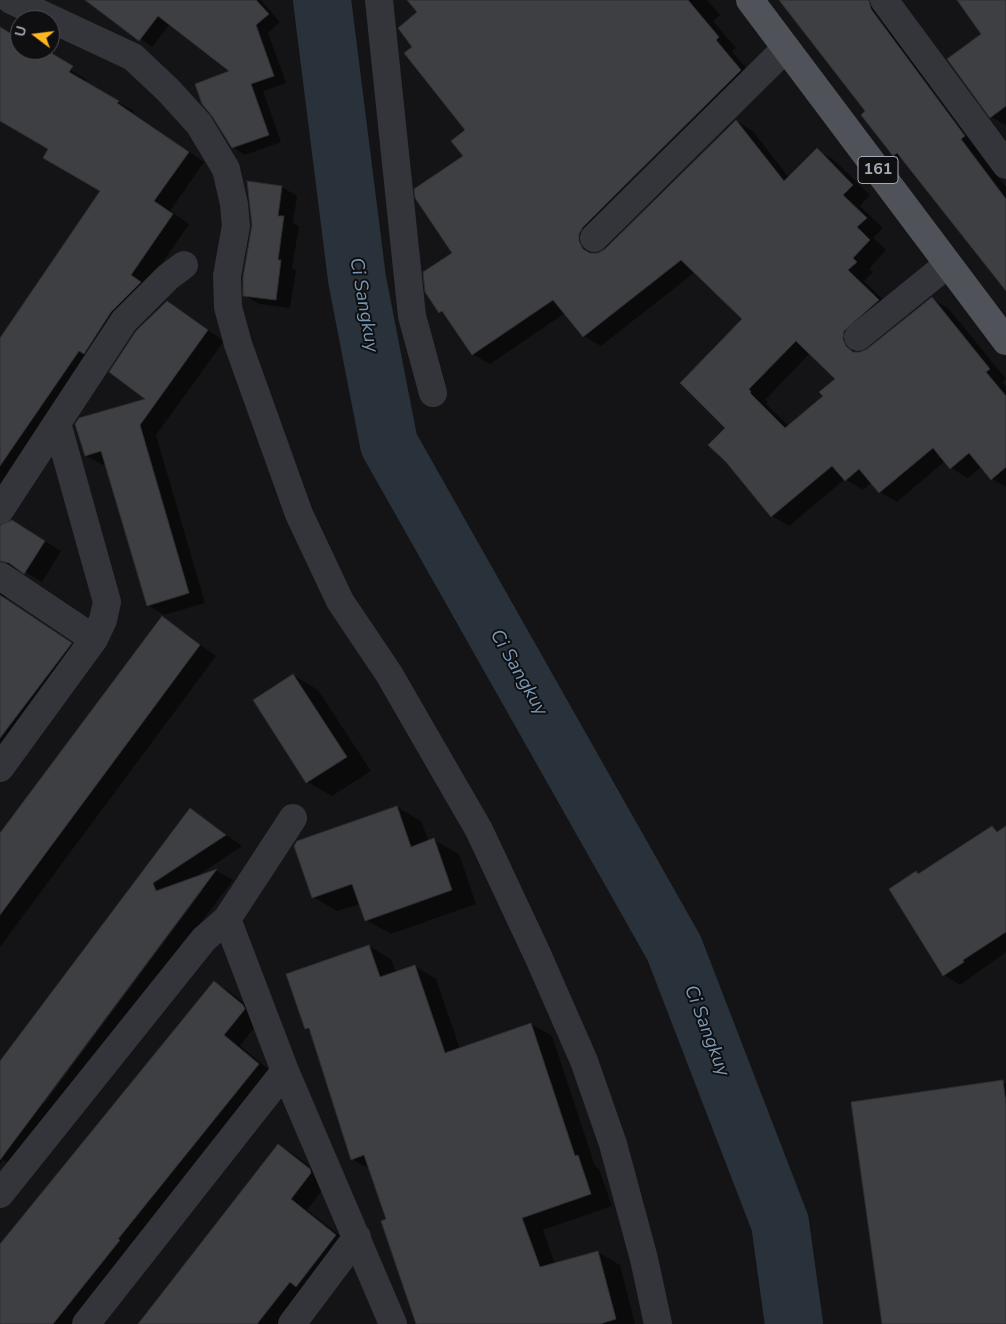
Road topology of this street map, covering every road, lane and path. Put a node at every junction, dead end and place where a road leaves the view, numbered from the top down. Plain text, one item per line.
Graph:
1 (11, 0) edge
2 (378, 0) edge
3 (750, 0) edge
4 (884, 0) edge
5 (786, 48) junction
6 (1006, 165) edge
7 (594, 238) dead end
8 (948, 264) junction
9 (184, 265) dead end
10 (858, 337) dead end
11 (1006, 341) edge
12 (432, 393) dead end
13 (57, 423) junction
14 (0, 510) edge
15 (0, 576) edge
16 (94, 639) junction
17 (0, 768) edge
18 (293, 818) dead end
19 (227, 920) junction
20 (284, 1071) junction
21 (0, 1194) edge
22 (357, 1237) junction
23 (86, 1324) edge
24 (292, 1324) edge
25 (393, 1324) edge
26 (658, 1324) edge

1 - 26 street
2 - 12 street
3 - 5 main road, 161
4 - 6 street
5 - 7 street
5 - 8 main road, 161
8 - 10 street
8 - 11 main road, 161
9 - 13 street
13 - 14 street
13 - 16 street
15 - 16 street
16 - 17 street
18 - 19 street
19 - 20 street
19 - 21 street
20 - 22 street
20 - 23 street
22 - 24 street
22 - 25 street

